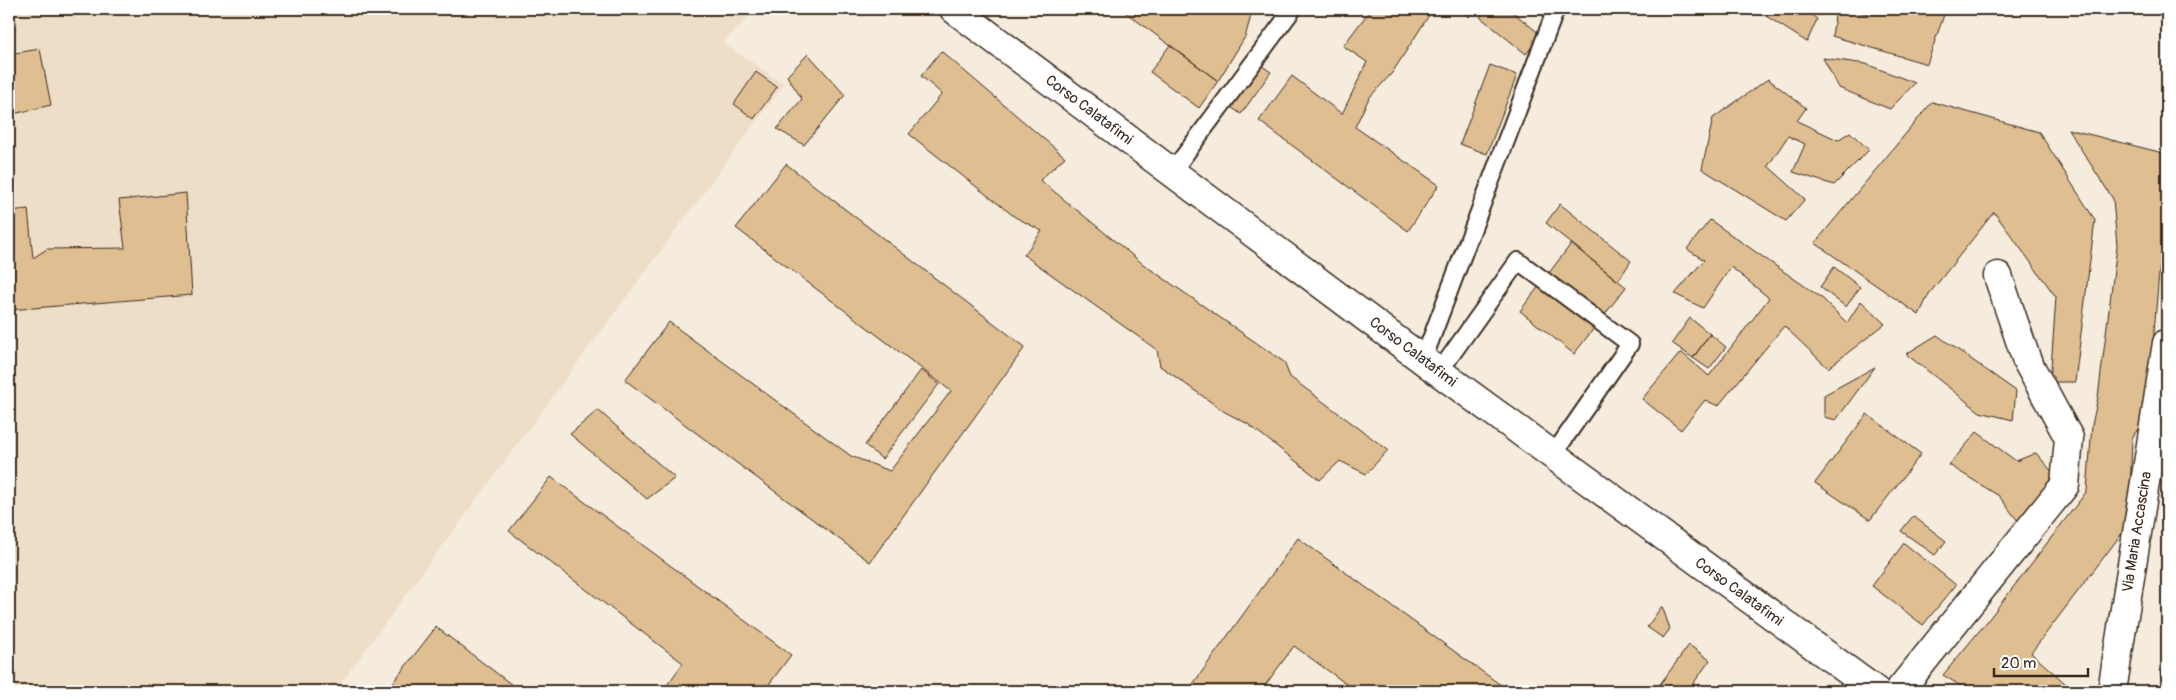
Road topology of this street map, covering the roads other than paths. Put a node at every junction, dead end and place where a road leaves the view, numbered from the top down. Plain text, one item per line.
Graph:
1 (954, 9) edge
2 (1293, 9) edge
3 (1556, 9) edge
4 (1172, 172) junction
5 (1998, 276) dead end
6 (2167, 343) edge
7 (1431, 366) junction
8 (1553, 456) junction
9 (1876, 691) edge
10 (1899, 691) edge
11 (2112, 691) edge

1 - 4 main road, Corso Calatafimi
2 - 4 lane
3 - 7 lane
4 - 7 main road, Corso Calatafimi
5 - 10 main road
6 - 11 main road, Via Maria Accascina
7 - 8 main road, Corso Calatafimi
7 - 8 lane
8 - 9 main road, Corso Calatafimi

